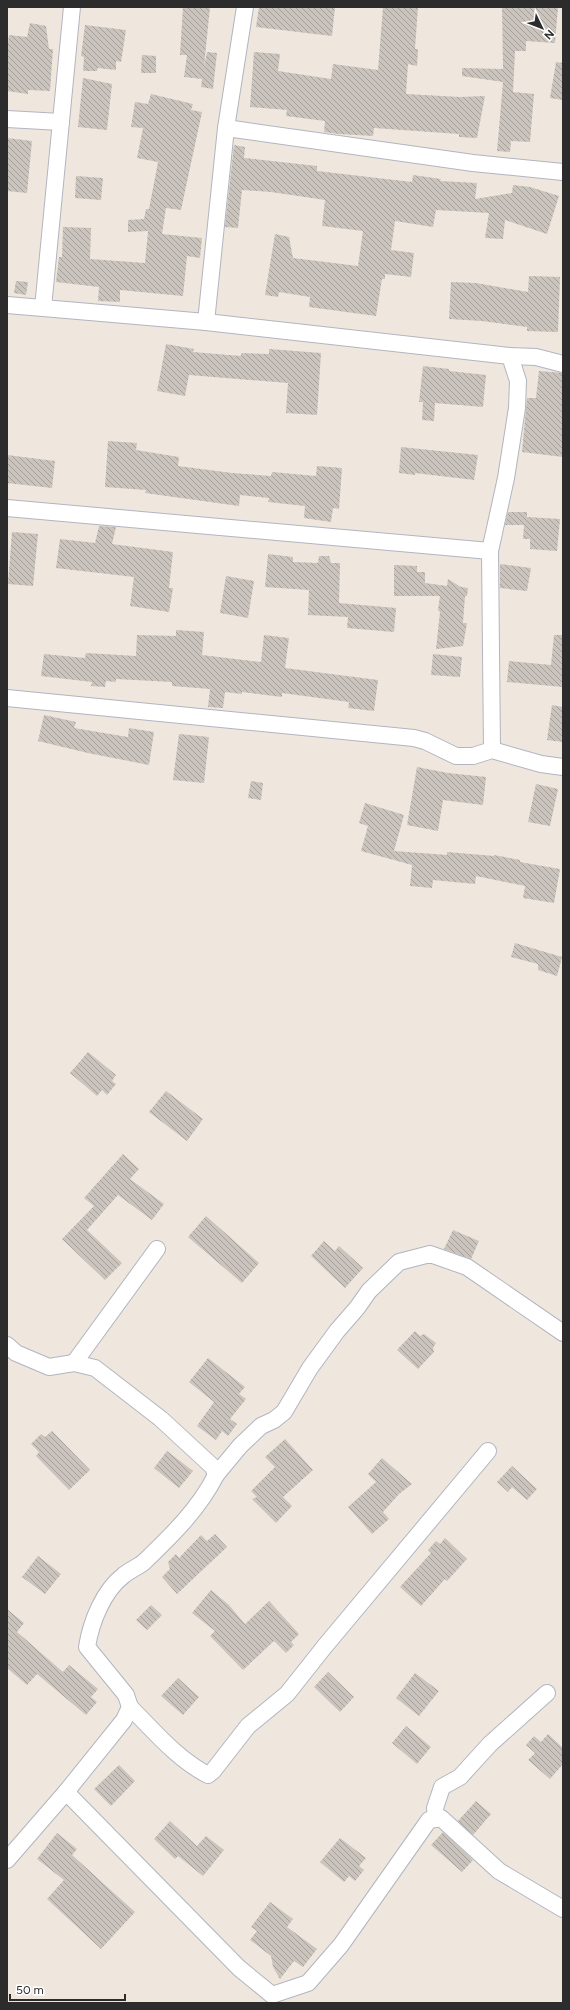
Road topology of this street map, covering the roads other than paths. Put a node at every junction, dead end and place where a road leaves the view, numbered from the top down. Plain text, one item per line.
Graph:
1 (72, 7) edge
2 (245, 7) edge
3 (7, 119) edge
4 (61, 122) junction
5 (226, 128) junction
6 (563, 172) edge
7 (7, 305) edge
8 (43, 308) junction
9 (206, 322) junction
10 (510, 356) junction
11 (563, 364) edge
12 (7, 508) edge
13 (490, 551) junction
14 (7, 698) edge
15 (492, 750) junction
16 (563, 767) edge
17 (157, 1249) dead end
18 (563, 1333) edge
19 (7, 1346) edge
20 (74, 1363) junction
21 (488, 1451) dead end
22 (216, 1475) junction
23 (547, 1693) dead end
24 (130, 1707) junction
25 (66, 1792) junction
26 (436, 1819) junction
27 (7, 1860) edge
28 (563, 1909) edge

1 - 4 street
2 - 5 street
3 - 4 street
4 - 8 street
5 - 6 street
5 - 9 street
7 - 8 street
8 - 9 street
9 - 10 street
10 - 11 street
10 - 13 street
12 - 13 street
13 - 15 street
14 - 15 street
15 - 16 street
17 - 20 street
18 - 22 street
19 - 20 street
20 - 22 street
21 - 24 street
22 - 24 street
23 - 26 street
24 - 25 street
25 - 26 street
25 - 27 street
26 - 28 street

